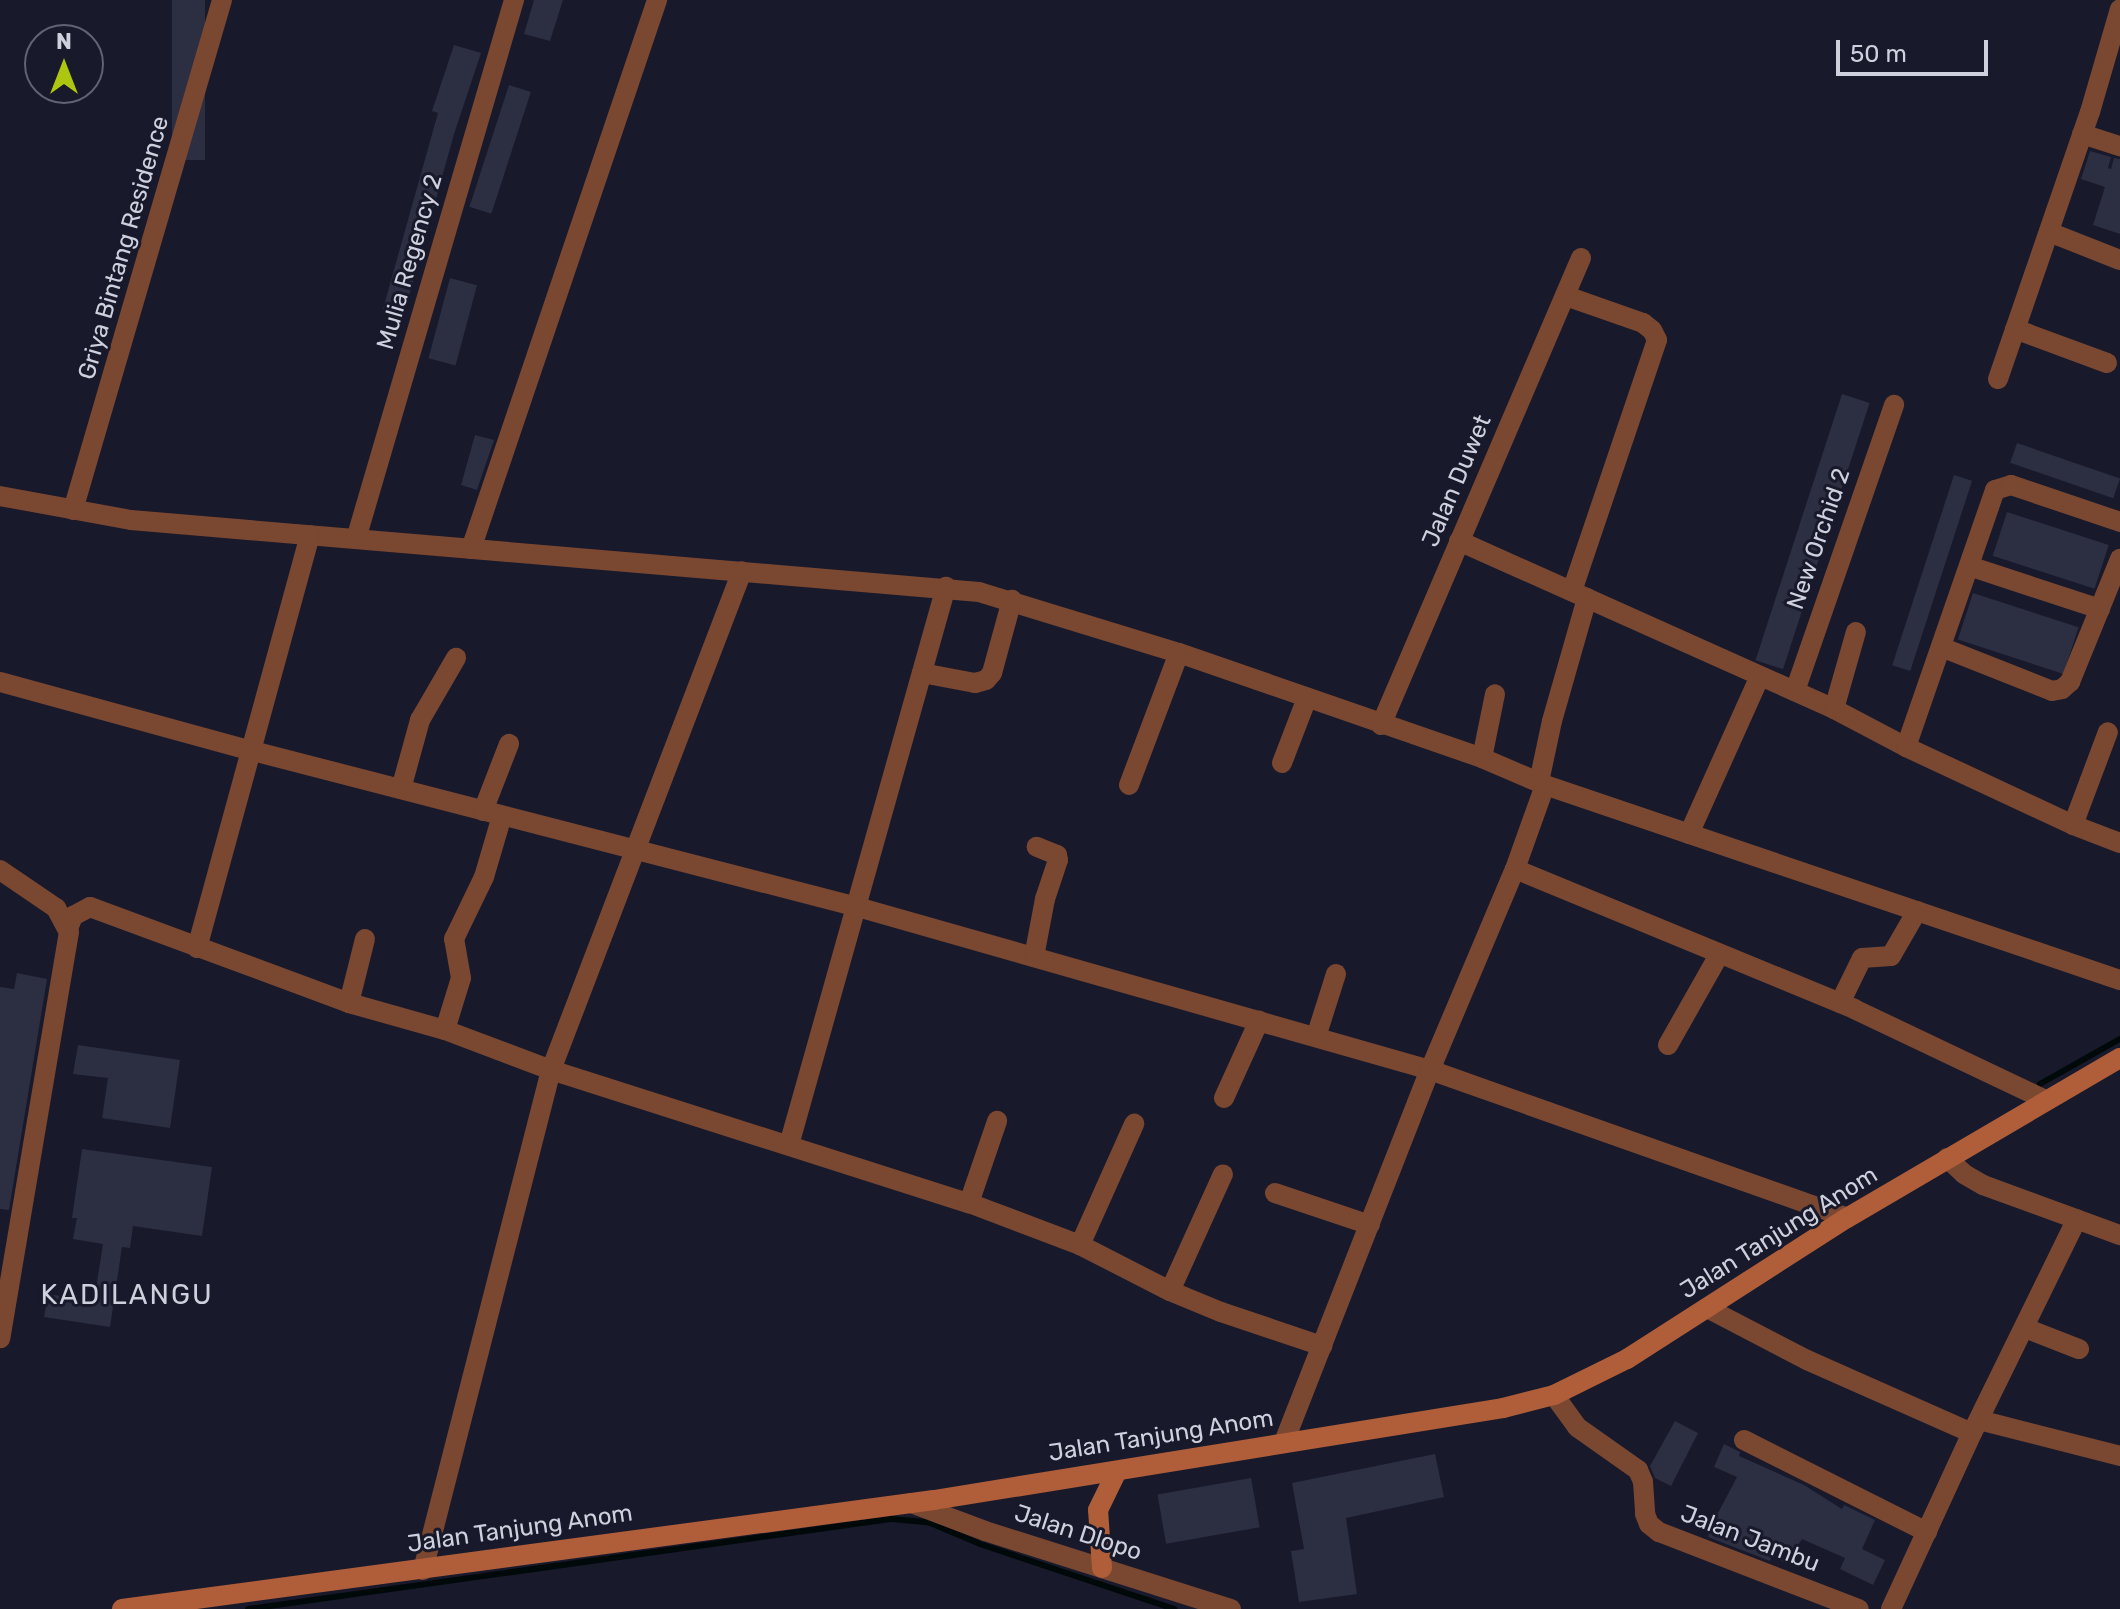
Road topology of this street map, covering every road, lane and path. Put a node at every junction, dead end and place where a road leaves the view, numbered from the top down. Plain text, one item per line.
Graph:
1 (222, 0) edge
2 (514, 0) edge
3 (657, 0) edge
4 (2120, 9) edge
5 (2117, 32) edge
6 (2082, 134) junction
7 (2120, 146) edge
8 (2049, 232) junction
9 (1581, 258) dead end
10 (2120, 260) edge
11 (1566, 296) junction
12 (2015, 329) junction
13 (2107, 363) dead end
14 (1998, 379) dead end
15 (1894, 405) dead end
16 (0, 496) edge
17 (73, 510) junction
18 (2120, 522) edge
19 (310, 535) junction
20 (356, 539) junction
21 (1459, 541) junction
22 (471, 549) junction
23 (2120, 559) edge
24 (1969, 566) junction
25 (742, 571) junction
26 (946, 587) junction
27 (1580, 594) junction
28 (1012, 600) junction
29 (2100, 609) junction
30 (1856, 632) dead end
31 (1941, 647) junction
32 (1179, 653) junction
33 (456, 658) dead end
34 (922, 673) junction
35 (1760, 676) junction
36 (0, 682) edge
37 (1795, 691) junction
38 (1495, 694) dead end
39 (1307, 698) junction
40 (1834, 709) junction
41 (1381, 725) junction
42 (2108, 732) dead end
43 (509, 744) dead end
44 (1906, 747) junction
45 (249, 750) junction
46 (1482, 758) junction
47 (1282, 763) dead end
48 (1542, 783) junction
49 (1129, 785) dead end
50 (401, 789) junction
51 (493, 813) junction
52 (2073, 825) junction
53 (1689, 834) junction
54 (2120, 843) edge
55 (1037, 847) dead end
56 (634, 850) junction
57 (1515, 869) junction
58 (0, 870) edge
59 (854, 906) junction
60 (1917, 911) junction
61 (68, 929) junction
62 (365, 939) dead end
63 (197, 948) junction
64 (1719, 955) junction
65 (1034, 957) junction
66 (1336, 974) dead end
67 (2120, 980) edge
68 (349, 1003) junction
69 (1840, 1003) junction
70 (1259, 1021) junction
71 (445, 1030) junction
72 (1316, 1037) junction
73 (1668, 1045) dead end
74 (2120, 1058) edge
75 (551, 1070) junction
76 (1430, 1070) junction
77 (1224, 1098) dead end
78 (2046, 1100) junction
79 (997, 1121) dead end
80 (1134, 1124) dead end
81 (789, 1145) junction
82 (1947, 1158) junction
83 (1223, 1174) dead end
84 (1275, 1193) dead end
85 (969, 1203) junction
86 (1847, 1218) junction
87 (2077, 1219) junction
88 (1370, 1225) junction
89 (2120, 1235) edge
90 (1080, 1245) junction
91 (1170, 1291) junction
92 (1707, 1308) junction
93 (2025, 1328) junction
94 (0, 1338) edge
95 (1322, 1346) junction
96 (2079, 1349) dead end
97 (1554, 1395) junction
98 (1975, 1427) junction
99 (1744, 1440) dead end
100 (1284, 1442) junction
101 (2120, 1456) edge
102 (1117, 1471) junction
103 (911, 1503) junction
104 (1927, 1532) junction
105 (1102, 1568) junction
106 (423, 1570) junction
107 (122, 1609) edge
108 (1231, 1609) edge
109 (1859, 1609) edge
110 (1891, 1609) edge

1 - 17 street, Griya Bintang Residence
2 - 20 street, Mulia Regency 2
3 - 22 street
4 - 5 street
5 - 6 street
6 - 7 street
6 - 8 street
8 - 10 street
8 - 12 street
9 - 11 street, Jalan Duwet
11 - 21 street, Jalan Duwet
11 - 27 street
12 - 13 street
12 - 14 street
15 - 37 street, New Orchid 2
16 - 17 street
17 - 19 street
18 - 24 street
19 - 20 street
19 - 45 street
20 - 22 street
21 - 27 street
21 - 41 street, Jalan Duwet
22 - 25 street
23 - 29 street
24 - 29 street
24 - 31 street
25 - 26 street
25 - 56 street
26 - 28 street
26 - 34 street
27 - 35 street
27 - 48 street
28 - 32 street
28 - 34 street
29 - 31 street
30 - 40 street
31 - 44 street
32 - 39 street
32 - 49 street
33 - 50 street
34 - 59 street
35 - 37 street
35 - 53 street
36 - 45 street
37 - 40 street
38 - 46 street
39 - 41 street
39 - 47 street
40 - 44 street
41 - 46 street
42 - 52 street
43 - 51 street
44 - 52 street
45 - 50 street
45 - 63 street
46 - 48 street
48 - 53 street
48 - 57 street
50 - 51 street
51 - 56 street
51 - 71 street
52 - 54 street
53 - 60 street
55 - 65 street
56 - 59 street
56 - 75 street
57 - 64 street
57 - 76 street
58 - 61 street
59 - 65 street
59 - 81 street
60 - 67 street
60 - 69 street
61 - 63 street
61 - 94 street
62 - 68 street
63 - 68 street
64 - 69 street
64 - 73 street
65 - 70 street
66 - 72 street
68 - 71 street
69 - 78 street
70 - 72 street
70 - 77 street
71 - 75 street
72 - 76 street
74 - 78 main road, Jalan Tanjung Anom
75 - 81 street
75 - 106 street
76 - 86 street
76 - 88 street
78 - 82 main road, Jalan Tanjung Anom
79 - 85 street
80 - 90 street
81 - 85 street
82 - 86 main road, Jalan Tanjung Anom
82 - 87 street
83 - 91 street
84 - 88 street
85 - 90 street
86 - 92 main road, Jalan Tanjung Anom
87 - 89 street
87 - 93 street
88 - 95 street
90 - 91 street
91 - 95 street
92 - 97 main road, Jalan Tanjung Anom
92 - 98 street
93 - 96 street
93 - 98 street
95 - 100 street
97 - 100 main road, Jalan Tanjung Anom
97 - 109 street, Jalan Jambu
98 - 101 street
98 - 104 street
99 - 104 street
100 - 102 main road, Jalan Tanjung Anom
102 - 103 main road, Jalan Tanjung Anom
102 - 105 main road
103 - 105 street, Jalan Dlopo
103 - 106 main road, Jalan Tanjung Anom
104 - 110 street
105 - 108 street, Jalan Dlopo
106 - 107 main road, Jalan Tanjung Anom

